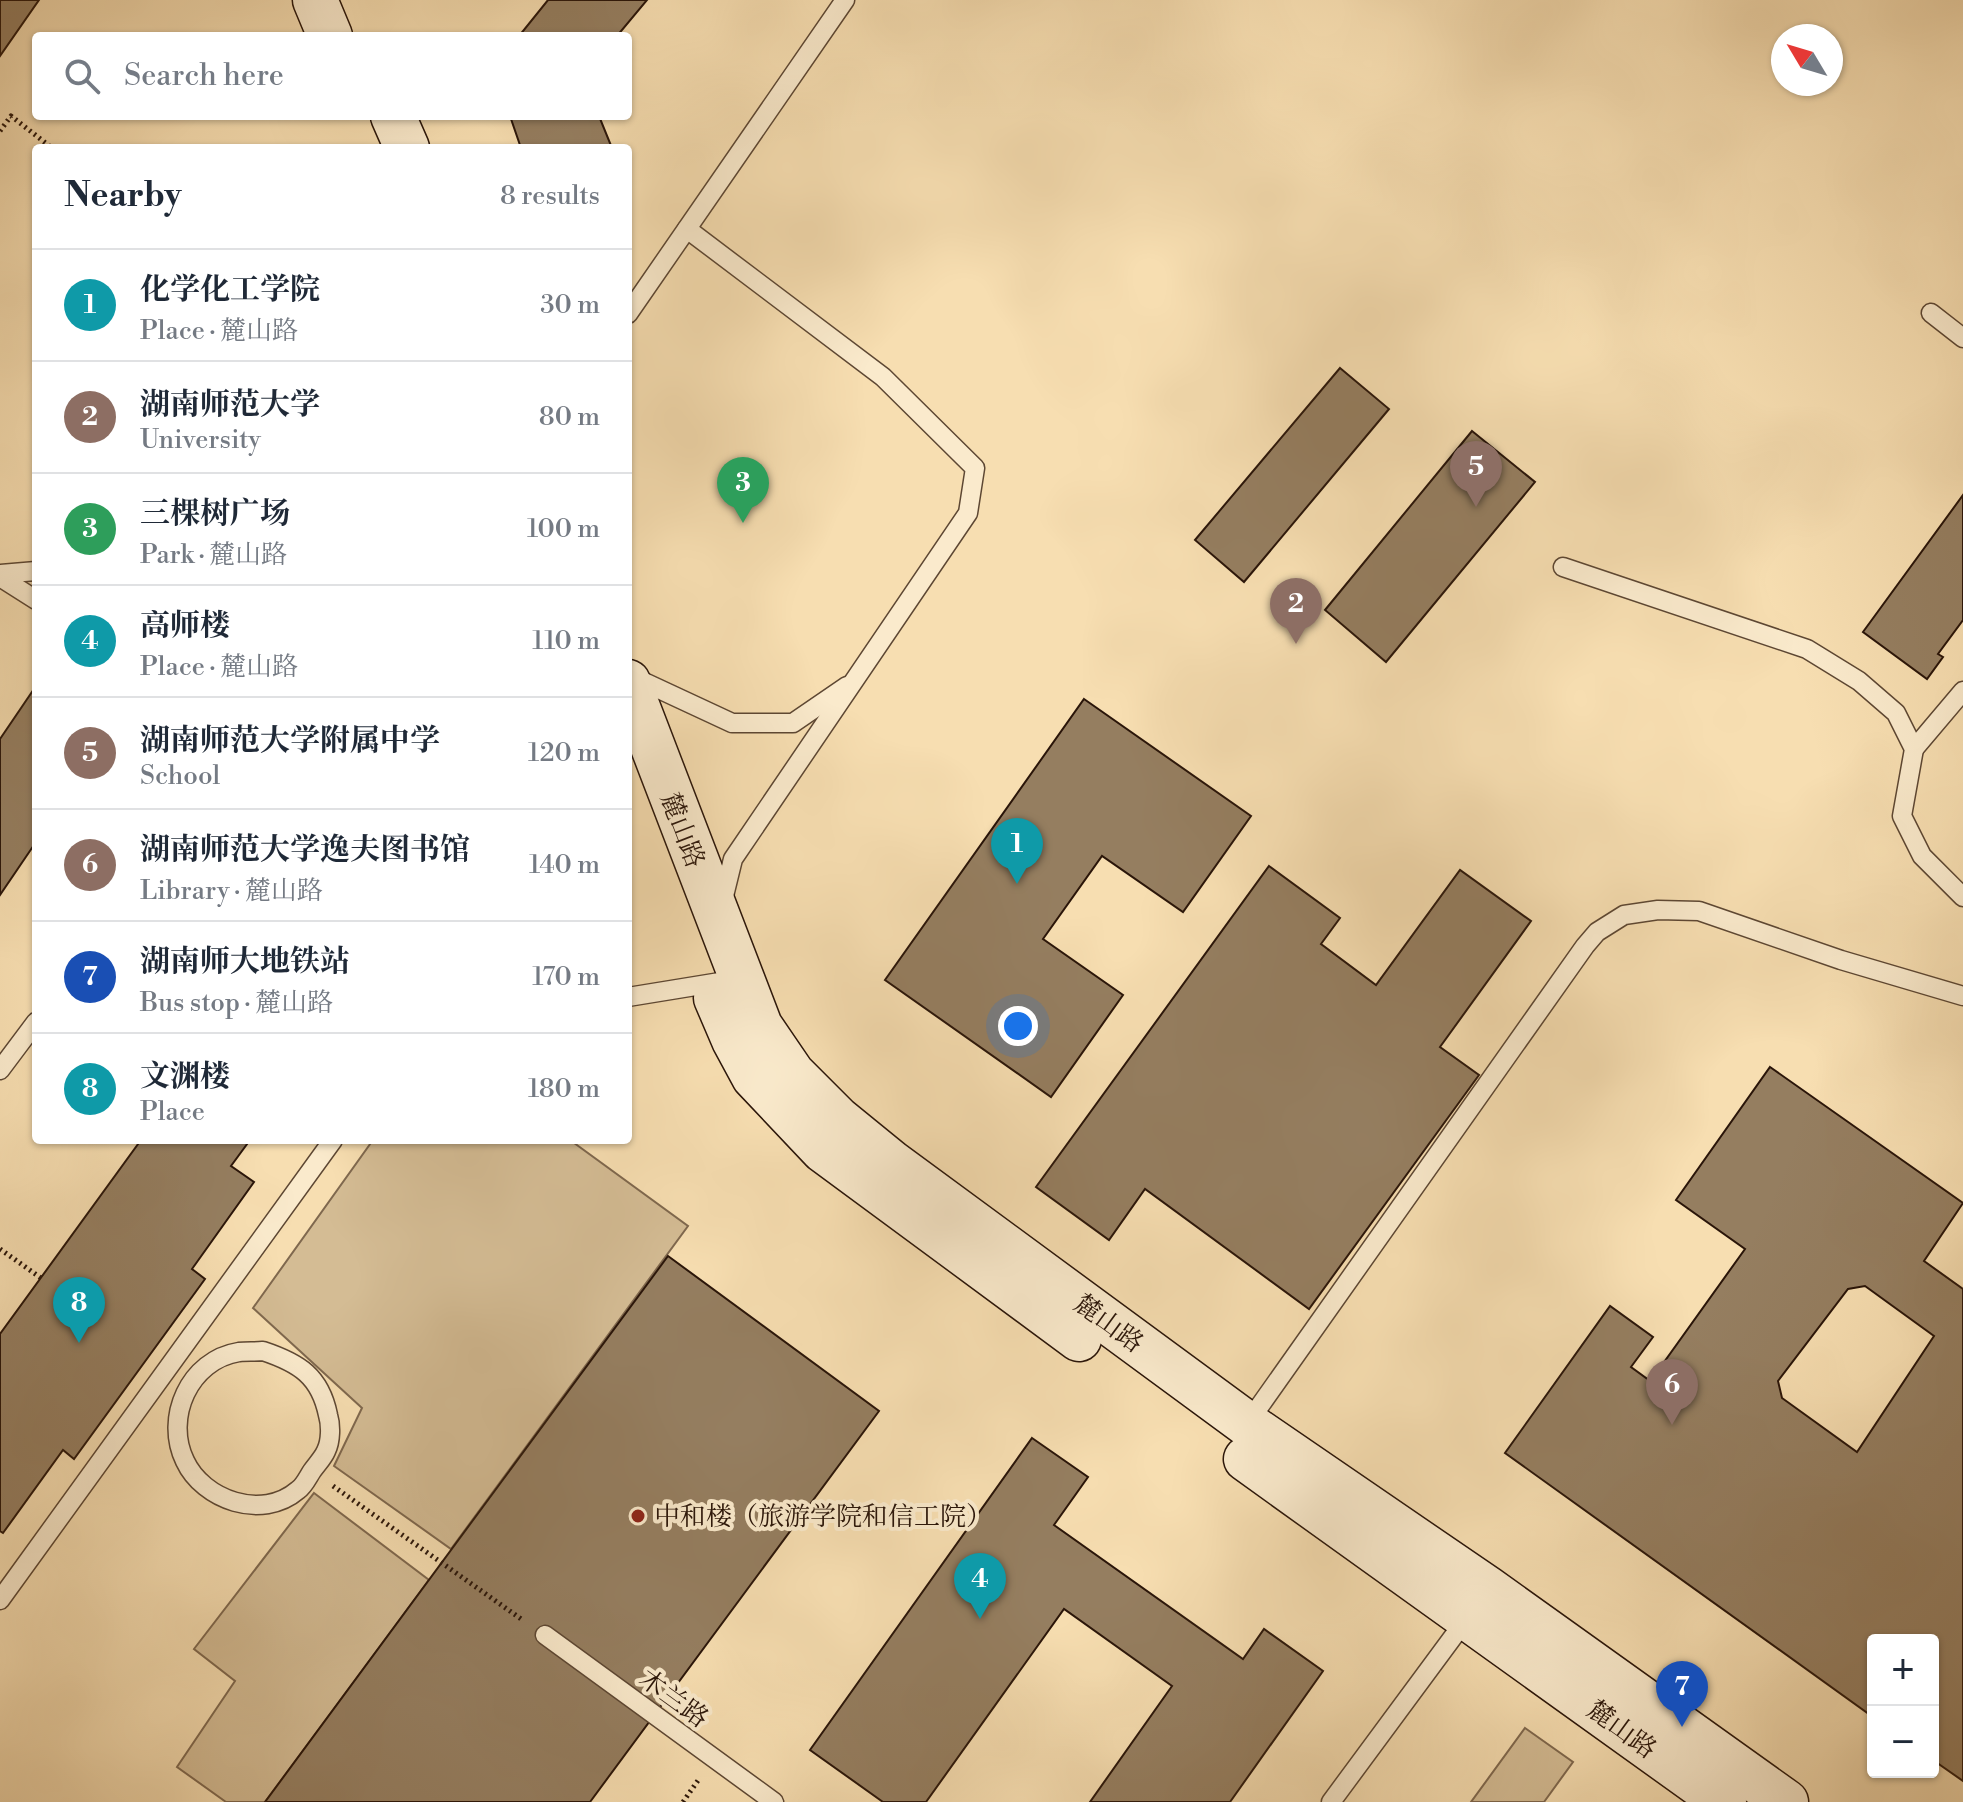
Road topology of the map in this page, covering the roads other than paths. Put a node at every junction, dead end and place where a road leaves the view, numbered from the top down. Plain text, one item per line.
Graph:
1 (315, 0) edge
2 (342, 0) edge
3 (845, 0) edge
4 (328, 32) edge
5 (355, 32) edge
6 (365, 120) edge
7 (395, 120) edge
8 (374, 144) edge
9 (405, 144) edge
10 (687, 229) junction
11 (632, 308) edge
12 (1931, 313) dead end
13 (1963, 338) edge
14 (1563, 567) dead end
15 (32, 571) edge
16 (0, 575) edge
17 (32, 597) edge
18 (632, 677) edge
19 (856, 680) junction
20 (1963, 691) edge
21 (632, 693) edge
22 (1914, 749) junction
23 (632, 778) edge
24 (1963, 897) edge
25 (718, 921) junction
26 (725, 981) junction
27 (632, 996) edge
28 (1963, 996) edge
29 (32, 1027) edge
30 (0, 1070) edge
31 (330, 1144) edge
32 (169, 1365) junction
33 (192, 1381) junction
34 (1247, 1424) junction
35 (0, 1600) edge
36 (1478, 1603) junction
37 (545, 1635) road end
38 (774, 1802) edge
39 (1331, 1802) edge
40 (1724, 1802) edge
41 (1786, 1802) edge

1 - 4 main road
2 - 5 main road
3 - 10 lane
6 - 8 main road
7 - 9 main road
10 - 11 lane
10 - 19 lane
12 - 13 lane
14 - 22 lane
15 - 16 lane
16 - 17 lane
18 - 19 lane
19 - 25 lane
20 - 22 lane
21 - 25 main road, 麓山路
22 - 24 lane
23 - 26 main road, 麓山路
25 - 26 main road, 麓山路
26 - 27 lane
26 - 34 main road, 麓山路
26 - 36 main road, 麓山路
28 - 34 lane
29 - 30 lane
31 - 32 lane
32 - 33 lane
32 - 35 lane
33 - 33 lane
34 - 36 main road, 麓山路
36 - 39 lane
36 - 40 main road, 麓山路
36 - 41 main road, 麓山路
37 - 38 lane, 木兰路

